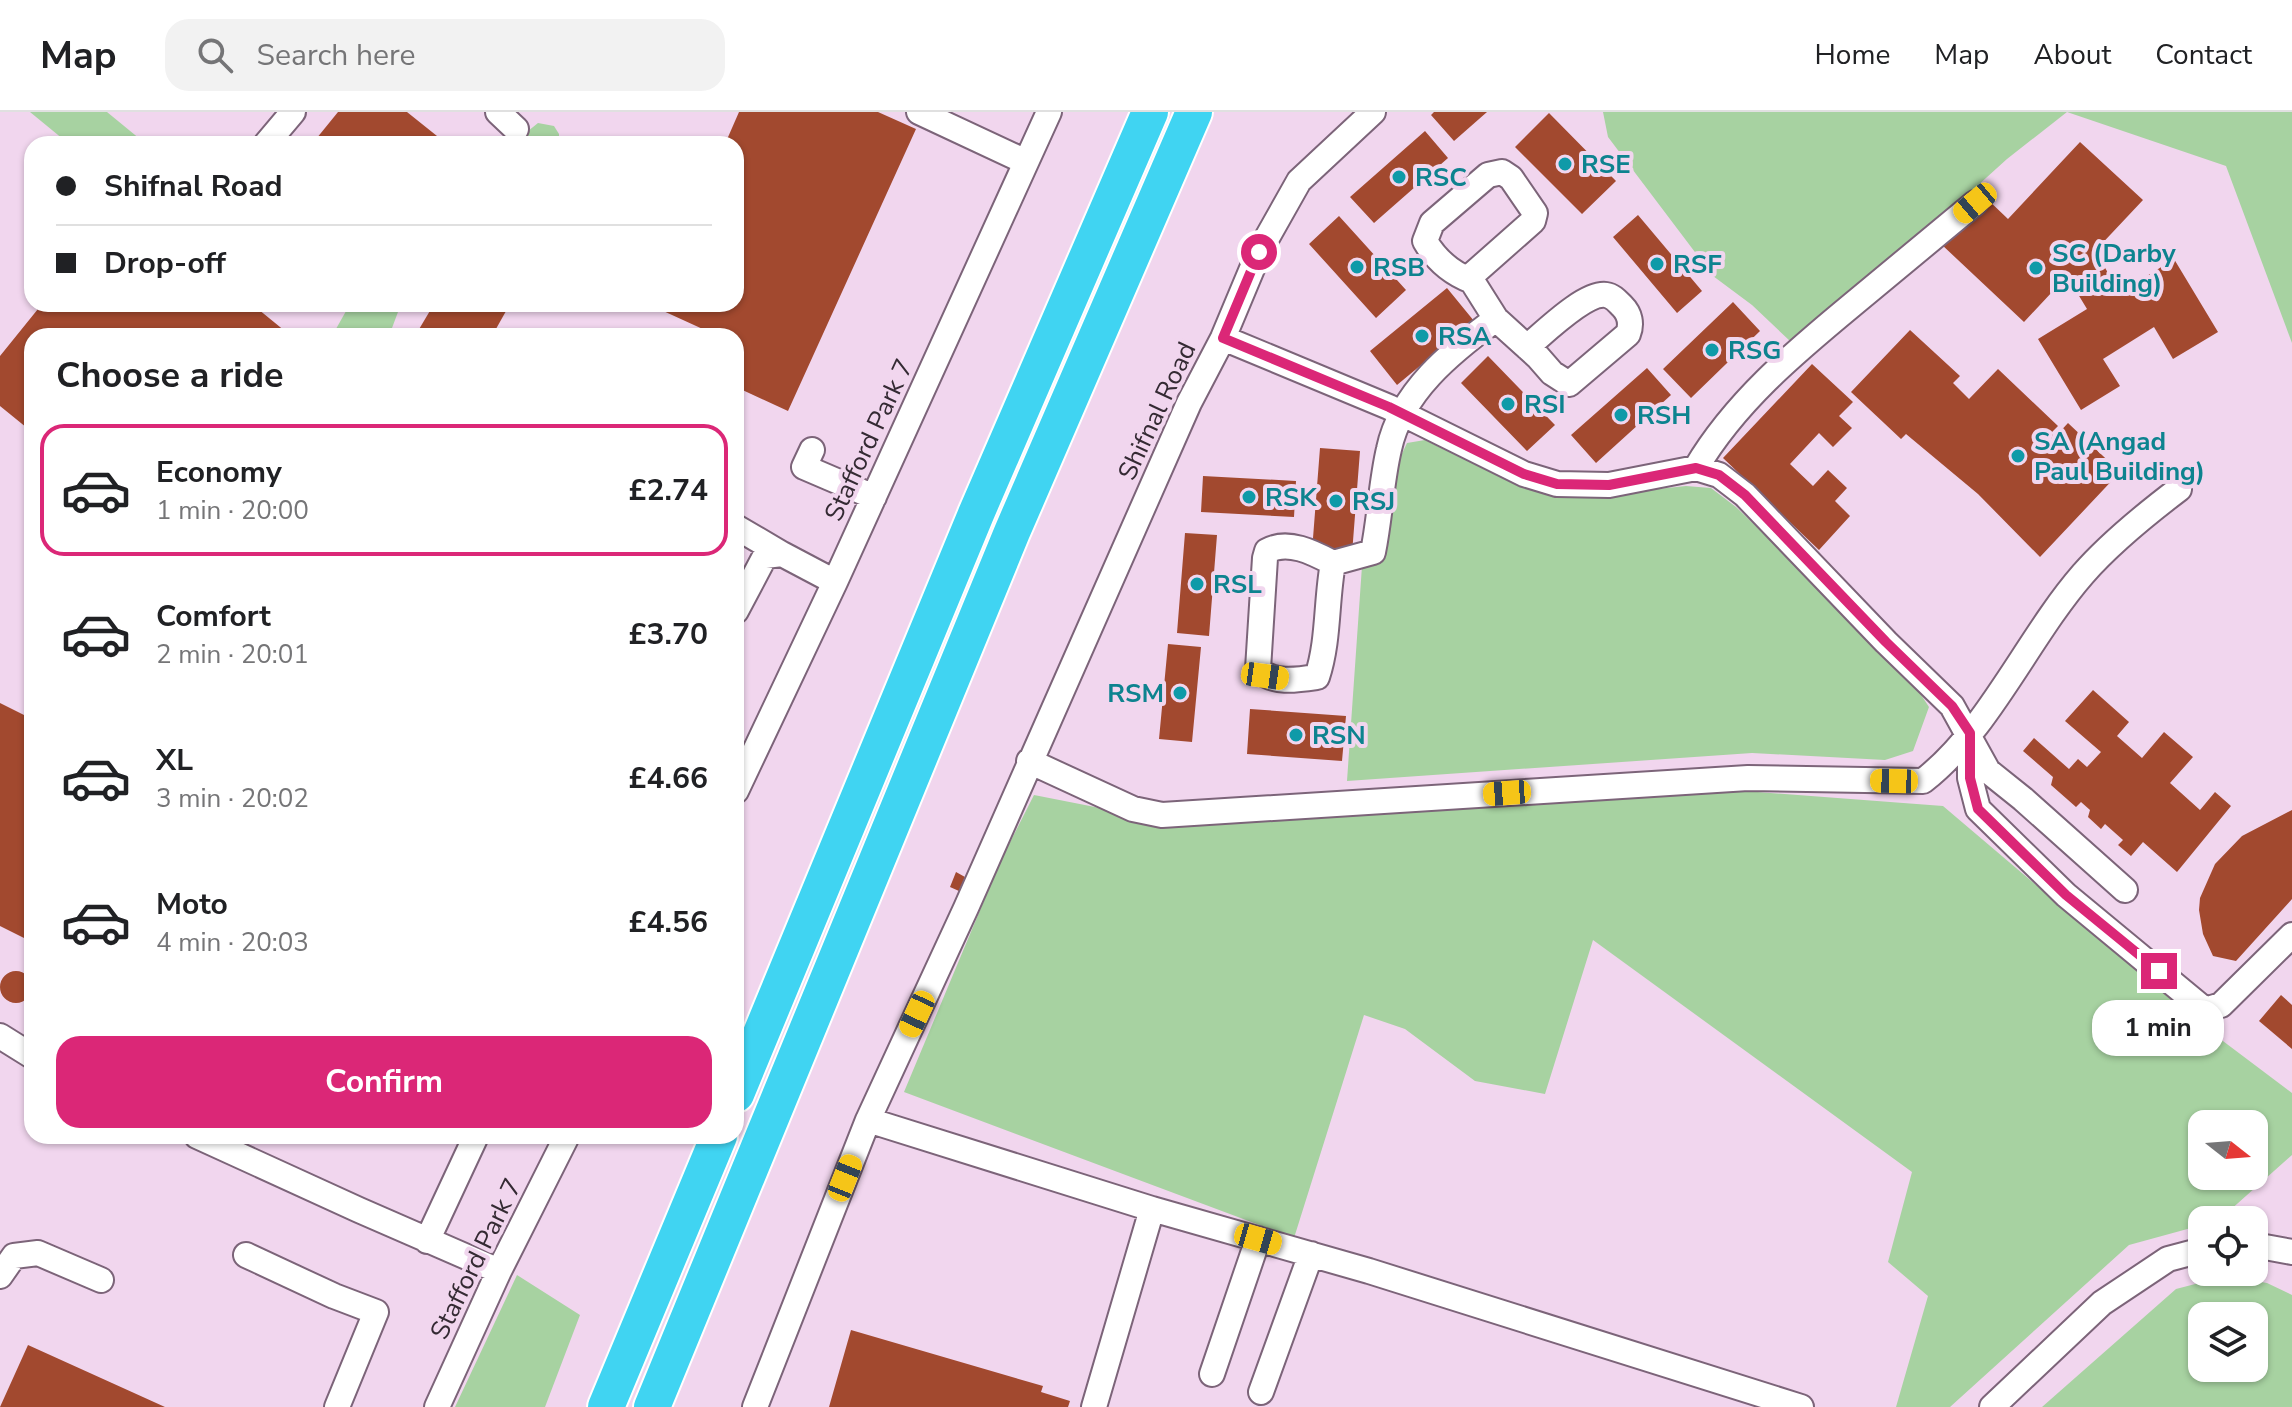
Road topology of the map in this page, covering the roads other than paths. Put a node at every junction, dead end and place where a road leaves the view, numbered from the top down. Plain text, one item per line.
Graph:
1 (293, 112) edge
2 (498, 112) edge
3 (919, 112) edge
4 (1049, 112) edge
5 (1150, 112) edge
6 (1194, 112) edge
7 (1373, 112) edge
8 (966, 122) edge
9 (516, 129) dead end
10 (273, 136) edge
11 (1026, 162) junction
12 (1975, 203) dead end
13 (1472, 281) junction
14 (1496, 319) junction
15 (1223, 338) junction
16 (1527, 347) dead end
17 (1403, 414) junction
18 (812, 450) dead end
19 (1696, 468) junction
20 (2179, 489) dead end
21 (874, 497) junction
22 (744, 532) edge
23 (782, 554) junction
24 (1333, 563) junction
25 (835, 582) junction
26 (744, 596) edge
27 (1970, 733) junction
28 (1029, 761) junction
29 (744, 774) edge
30 (2125, 890) dead end
31 (2292, 935) edge
32 (0, 1036) edge
33 (24, 1051) edge
34 (744, 1075) edge
35 (868, 1120) junction
36 (215, 1144) edge
37 (472, 1144) edge
38 (563, 1144) edge
39 (716, 1144) edge
40 (1152, 1209) junction
41 (1258, 1239) junction
42 (427, 1241) junction
43 (2268, 1248) edge
44 (2292, 1252) edge
45 (1311, 1254) junction
46 (2188, 1254) edge
47 (246, 1255) dead end
48 (499, 1271) junction
49 (0, 1276) edge
50 (101, 1280) dead end
51 (1212, 1374) dead end
52 (1261, 1392) dead end
53 (337, 1407) edge
54 (437, 1407) edge
55 (606, 1407) edge
56 (652, 1407) edge
57 (755, 1407) edge
58 (1094, 1407) edge
59 (1801, 1407) edge
60 (1992, 1407) edge

1 - 10 street
2 - 9 street
3 - 8 street
4 - 11 street, Stafford Park 7
5 - 34 highway
6 - 56 highway
7 - 15 street, Shifnal Road
8 - 11 street
11 - 21 street, Stafford Park 7
12 - 19 street
13 - 13 street
13 - 14 street
14 - 16 street
14 - 17 street
15 - 17 street
15 - 28 street, Shifnal Road
17 - 19 street
17 - 24 street
18 - 21 street
19 - 27 street
20 - 27 street
21 - 25 street, Stafford Park 7
22 - 23 street
23 - 25 street
23 - 26 street
24 - 24 street
25 - 29 street, Stafford Park 7
27 - 28 street
27 - 30 street
27 - 31 street
28 - 35 street, Shifnal Road
32 - 33 street
35 - 40 street
35 - 57 street, Shifnal Road
36 - 42 street
37 - 42 street
38 - 48 street, Stafford Park 7
39 - 55 highway
40 - 41 street
40 - 58 street
41 - 45 street
41 - 51 street
42 - 48 street
43 - 44 street
45 - 52 street
45 - 59 street
46 - 60 street
47 - 53 street
48 - 54 street, Stafford Park 7
49 - 50 street

